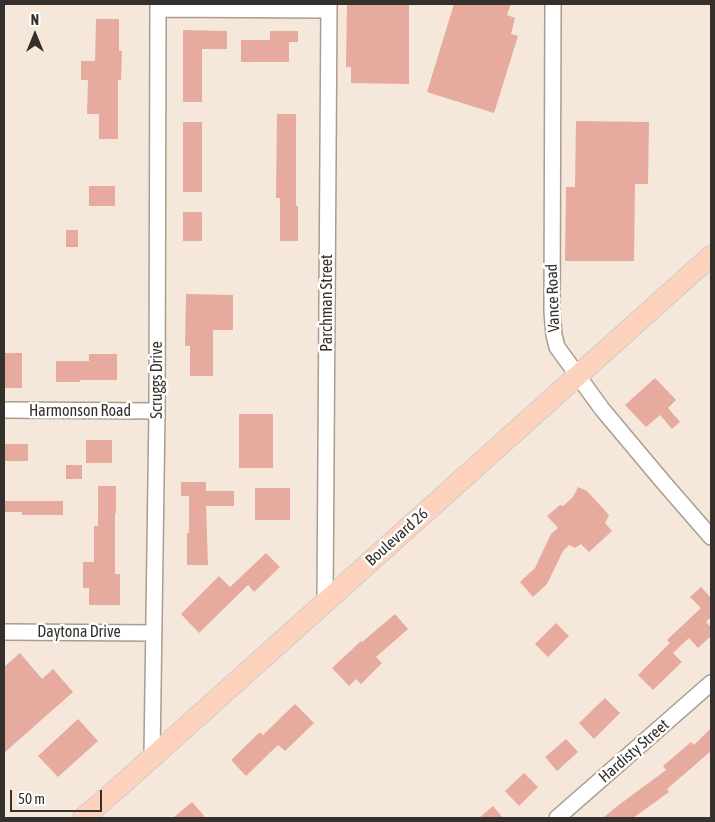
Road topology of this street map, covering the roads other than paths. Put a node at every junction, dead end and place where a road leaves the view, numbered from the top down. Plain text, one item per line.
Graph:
1 (553, 4) edge
2 (158, 6) edge
3 (329, 7) edge
4 (711, 256) edge
5 (577, 375) junction
6 (4, 410) edge
7 (157, 411) junction
8 (711, 537) edge
9 (325, 602) junction
10 (4, 632) edge
11 (154, 633) junction
12 (711, 684) edge
13 (152, 757) junction
14 (83, 818) edge
15 (557, 818) edge

1 - 5 street, Vance Road
2 - 3 street
2 - 7 street, Scruggs Drive
3 - 9 street, Parchman Street
4 - 5 main road, Boulevard 26
5 - 8 street, Vance Road
5 - 9 main road, Boulevard 26
6 - 7 street, Harmonson Road
7 - 11 street, Scruggs Drive
9 - 13 main road, Boulevard 26
10 - 11 street, Daytona Drive
11 - 13 street, Scruggs Drive
12 - 15 street, Hardisty Street
13 - 14 main road, Boulevard 26

